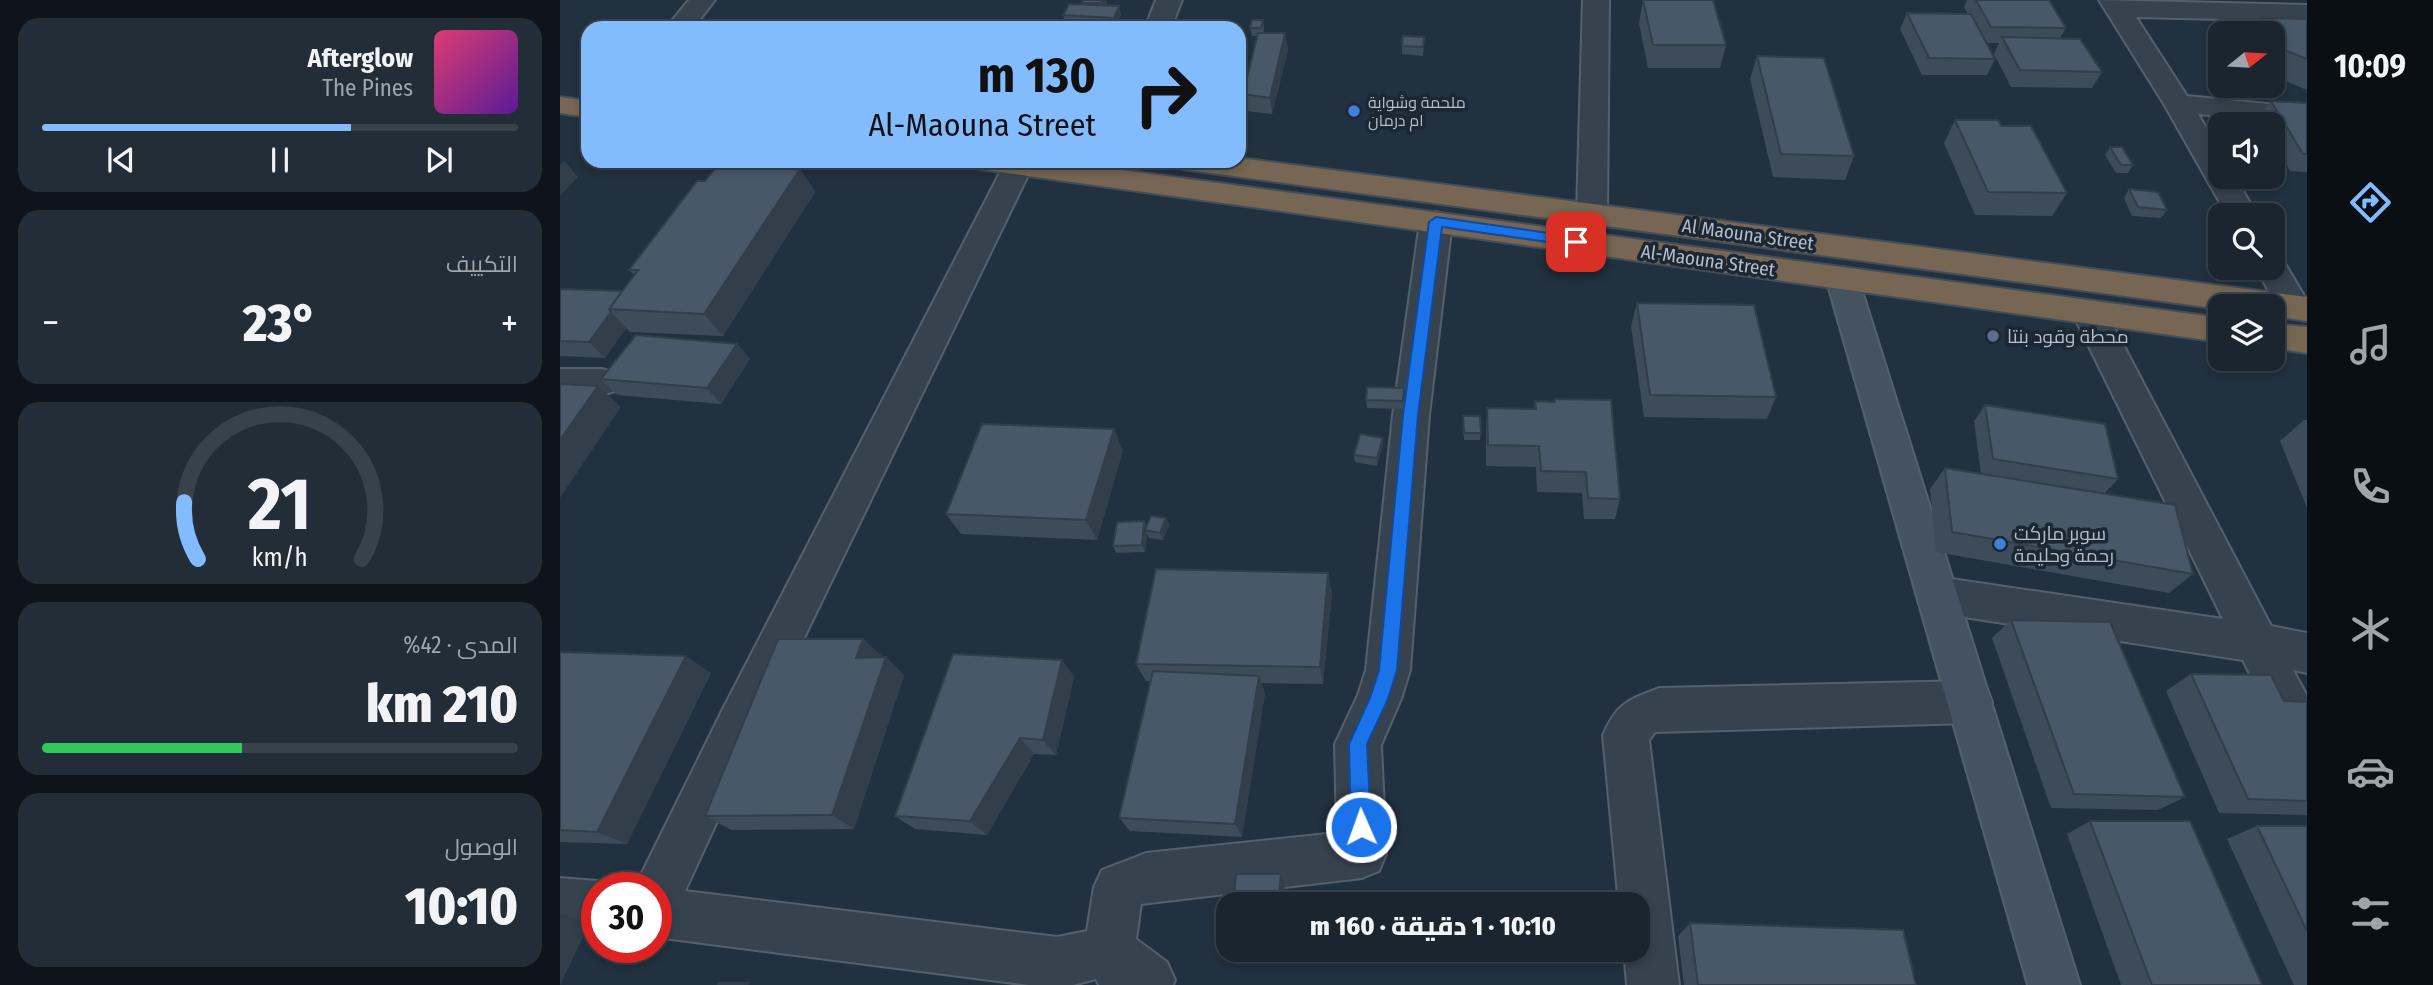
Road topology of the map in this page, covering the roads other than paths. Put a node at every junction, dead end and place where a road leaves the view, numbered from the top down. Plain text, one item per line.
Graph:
1 (702, 0) edge
2 (1169, 0) edge
3 (1596, 0) edge
4 (2115, 4) edge
5 (2307, 13) edge
6 (685, 21) edge
7 (1161, 21) edge
8 (560, 80) edge
9 (581, 83) edge
10 (2178, 104) junction
11 (560, 105) edge
12 (581, 108) edge
13 (2307, 116) edge
14 (1000, 168) edge
15 (1039, 168) edge
16 (1243, 168) edge
17 (2235, 203) edge
18 (1592, 213) junction
19 (1436, 222) junction
20 (1842, 278) junction
21 (2281, 280) edge
22 (2301, 308) edge
23 (2090, 314) junction
24 (2208, 328) edge
25 (2285, 337) edge
26 (2307, 340) edge
27 (560, 382) edge
28 (602, 382) edge
29 (1938, 595) junction
30 (2256, 643) junction
31 (2307, 653) edge
32 (1970, 702) junction
33 (2307, 742) edge
34 (669, 872) edge
35 (560, 903) edge
36 (581, 905) edge
37 (672, 914) edge
38 (1128, 972) edge
39 (1653, 985) edge
40 (2054, 985) edge

1 - 6 street
2 - 7 street
3 - 18 street
4 - 5 street
4 - 10 street
8 - 9 highway
10 - 13 street
10 - 17 street
11 - 12 highway
14 - 34 street
15 - 19 highway, Al-Maouna Street
16 - 18 highway, Al Maouna Street
18 - 22 highway, Al Maouna Street
19 - 20 highway, Al-Maouna Street
19 - 38 street
20 - 23 highway, Al-Maouna Street
20 - 29 street
21 - 22 street
23 - 24 highway, Al-Maouna Street
23 - 30 street
25 - 26 highway
27 - 28 street
29 - 30 street
29 - 32 street
30 - 31 street
30 - 33 street
32 - 39 street
32 - 40 street
35 - 36 street
37 - 38 street

